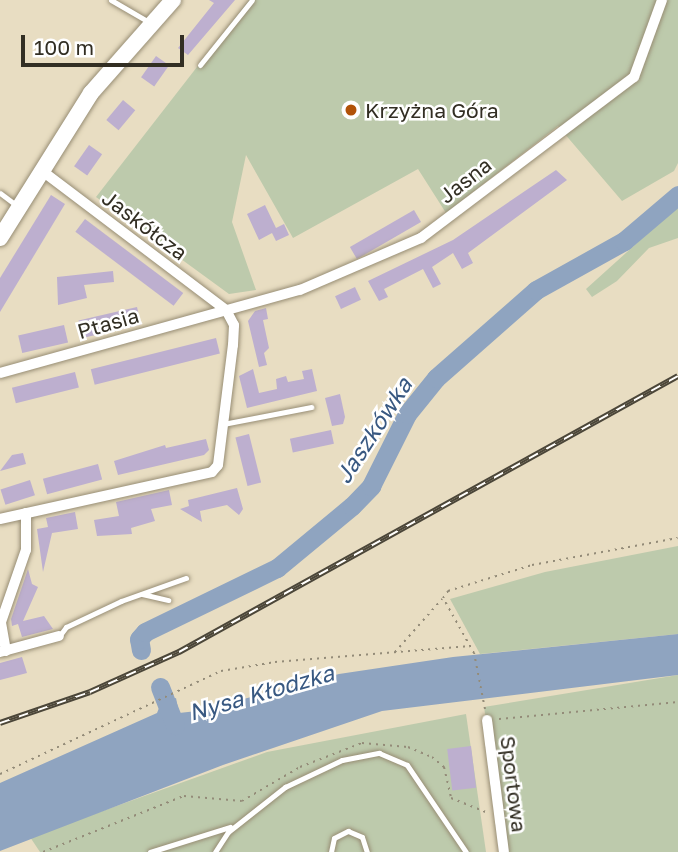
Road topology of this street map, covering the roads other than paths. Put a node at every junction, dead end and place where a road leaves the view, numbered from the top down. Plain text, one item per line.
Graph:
1 (114, 0) edge
2 (173, 0) edge
3 (252, 0) edge
4 (662, 0) edge
5 (152, 24) junction
6 (200, 65) dead end
7 (41, 170) junction
8 (0, 193) edge
9 (19, 207) junction
10 (0, 238) edge
11 (226, 310) junction
12 (0, 373) edge
13 (311, 407) dead end
14 (223, 424) junction
15 (26, 513) junction
16 (0, 519) edge
17 (186, 578) dead end
18 (139, 594) junction
19 (168, 600) dead end
20 (59, 636) joint
21 (3, 652) edge
22 (489, 720) road end
23 (233, 827) junction
24 (150, 852) edge
25 (215, 852) edge
26 (331, 852) edge
27 (367, 852) edge
28 (466, 852) edge
29 (504, 852) edge

1 - 5 lane
2 - 5 main road
3 - 6 lane
4 - 11 street, Jasna
5 - 7 main road
7 - 9 main road
7 - 11 street, Jaskółcza
8 - 9 lane
9 - 10 main road
11 - 12 street, Ptasia
11 - 14 street
13 - 14 lane
14 - 15 street
15 - 16 street
15 - 21 street
17 - 18 lane
18 - 19 lane
18 - 20 lane
20 - 21 street
22 - 29 street, Sportowa
23 - 24 lane
23 - 25 lane
23 - 28 lane
26 - 27 lane

